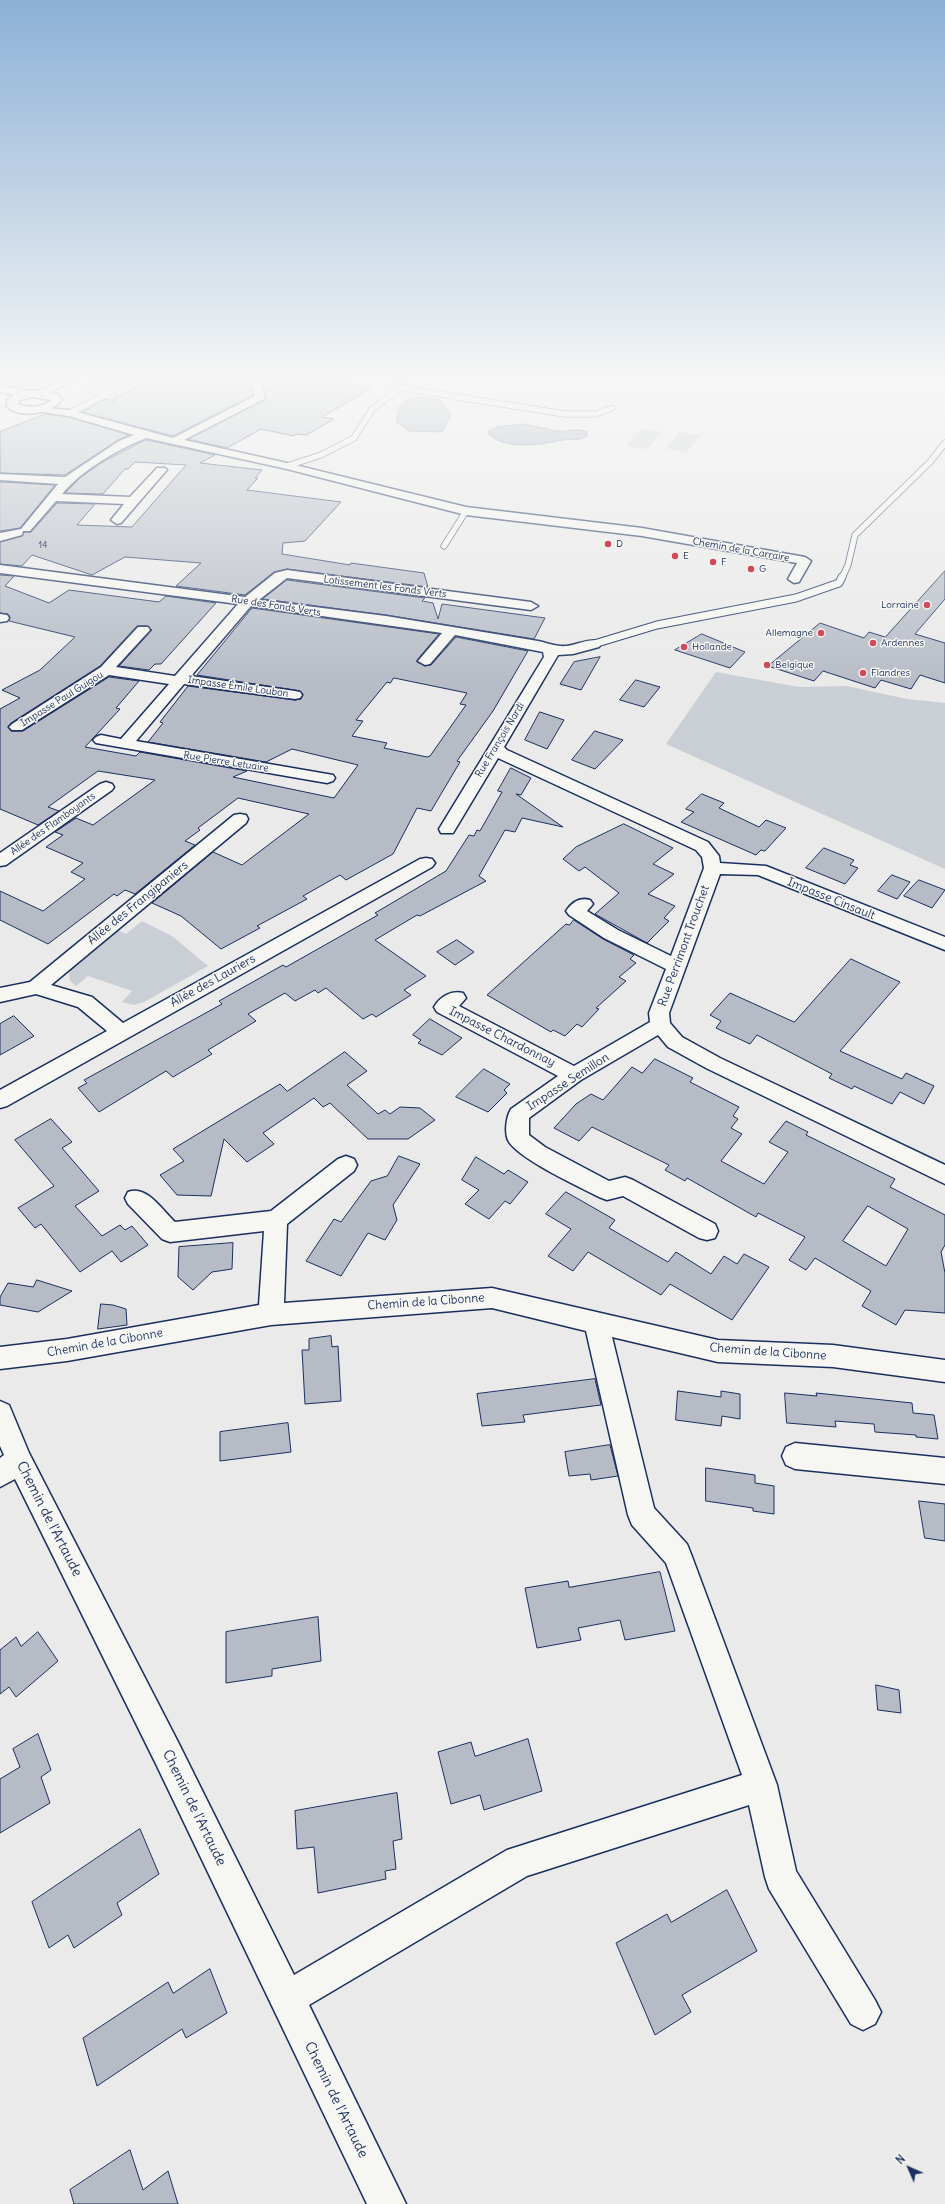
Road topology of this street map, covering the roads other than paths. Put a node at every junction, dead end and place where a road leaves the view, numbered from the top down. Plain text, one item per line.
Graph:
1 (66, 482) edge
2 (150, 482) edge
3 (350, 482) edge
4 (910, 482) edge
5 (53, 497) junction
6 (133, 501) junction
7 (466, 511) junction
8 (117, 520) dead end
9 (0, 537) edge
10 (444, 546) dead end
11 (0, 570) edge
12 (794, 579) dead end
13 (248, 602) junction
14 (531, 606) dead end
15 (143, 630) dead end
16 (451, 630) junction
17 (594, 644) joint
18 (550, 651) junction
19 (425, 661) dead end
20 (107, 670) junction
21 (180, 680) junction
22 (295, 695) dead end
23 (17, 727) dead end
24 (101, 740) dead end
25 (125, 744) junction
26 (497, 748) junction
27 (327, 778) dead end
28 (106, 787) dead end
29 (240, 820) dead end
30 (447, 829) dead end
31 (0, 861) edge
32 (426, 863) dead end
33 (713, 868) junction
34 (584, 904) dead end
35 (945, 944) edge
36 (675, 966) junction
37 (36, 987) junction
38 (0, 995) edge
39 (456, 998) dead end
40 (660, 1025) junction
41 (121, 1032) junction
42 (574, 1075) junction
43 (0, 1100) edge
44 (346, 1164) dead end
45 (945, 1175) edge
46 (136, 1198) dead end
47 (276, 1220) junction
48 (707, 1231) dead end
49 (271, 1314) junction
50 (596, 1322) junction
51 (0, 1358) edge
52 (945, 1371) edge
53 (0, 1413) edge
54 (795, 1456) dead end
55 (9, 1467) edge
56 (945, 1471) edge
57 (762, 1785) junction
58 (286, 1999) junction
59 (863, 2012) dead end
60 (387, 2204) edge

1 - 5 street
2 - 6 street
3 - 7 street, Chemin de la Carraire
4 - 17 lane
5 - 6 street
5 - 9 street
6 - 8 street
7 - 10 lane
7 - 12 street, Chemin de la Carraire
11 - 13 street, Rue des Fonds Verts
13 - 14 street, Lotissement les Fonds Verts
13 - 16 street, Rue des Fonds Verts
13 - 21 street
15 - 20 street, Impasse Paul Guigou
16 - 18 street, Rue des Fonds Verts
16 - 19 street
17 - 18 street
18 - 26 street, Rue François Nardi
20 - 21 street, Impasse Émile Loubon
20 - 23 street, Impasse Paul Guigou
21 - 22 street, Impasse Émile Loubon
21 - 25 street
24 - 25 street, Rue Pierre Letuaire
25 - 27 street, Rue Pierre Letuaire
26 - 30 street, Rue François Nardi
26 - 33 street
28 - 31 street, Allée des Flamboyants
29 - 37 street, Allée des Frangipaniers
32 - 41 street, Allée des Lauriers
33 - 35 street, Impasse Cinsault
33 - 36 street, Rue Perrimont Trouchet
34 - 36 street
36 - 40 street, Rue Perrimont Trouchet
37 - 38 street
37 - 41 street
39 - 42 street, Impasse Chardonnay
40 - 42 street, Impasse Semillon
40 - 45 street
41 - 43 street, Allée des Lauriers
42 - 48 street, Impasse Semillon
44 - 47 street
46 - 47 street
47 - 49 street
49 - 50 street, Chemin de la Cibonne
49 - 51 street, Chemin de la Cibonne
50 - 52 street, Chemin de la Cibonne
50 - 57 street
53 - 55 street, Chemin de l'Artaude
54 - 56 street
55 - 58 street, Chemin de l'Artaude
57 - 58 street
57 - 59 street
58 - 60 street, Chemin de l'Artaude

